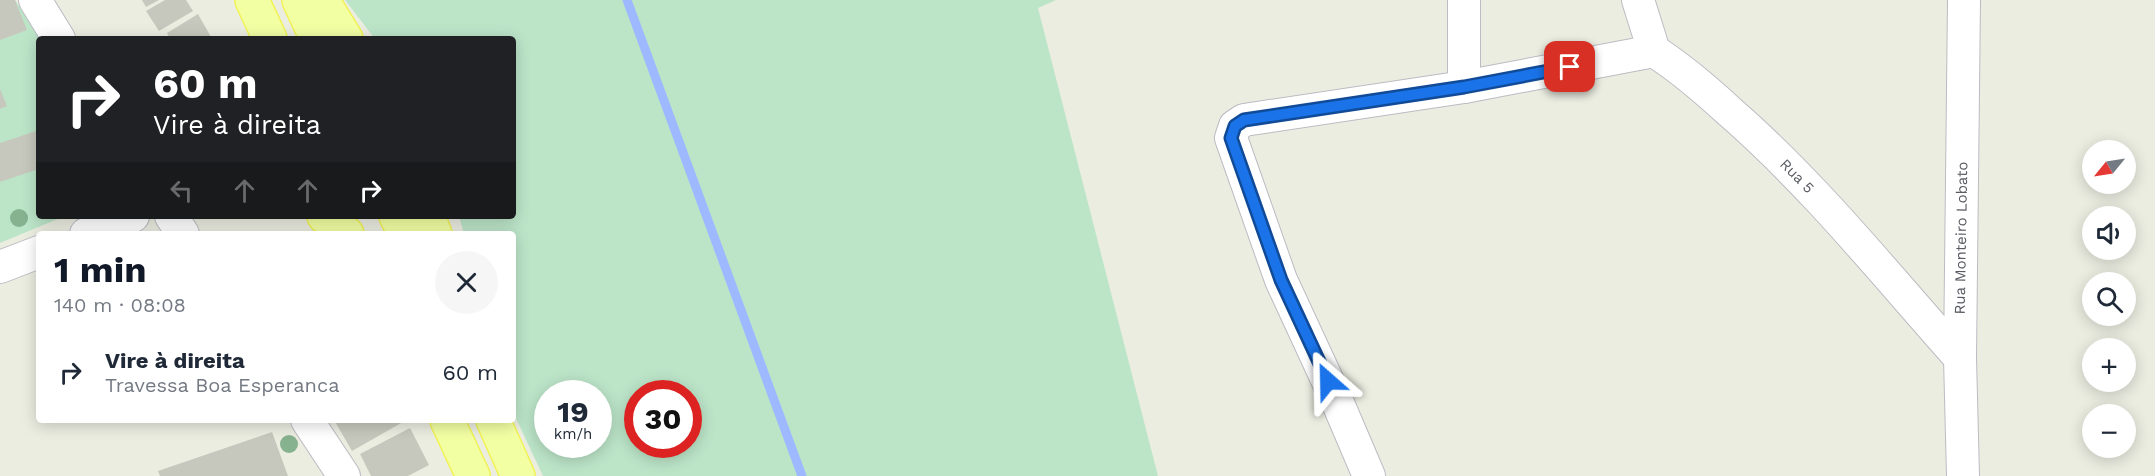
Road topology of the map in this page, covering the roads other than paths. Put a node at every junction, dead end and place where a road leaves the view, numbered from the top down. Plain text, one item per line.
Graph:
1 (35, 0) edge
2 (250, 0) edge
3 (299, 0) edge
4 (321, 0) edge
5 (1464, 0) edge
6 (1638, 0) edge
7 (1964, 0) edge
8 (58, 36) edge
9 (262, 36) edge
10 (268, 36) edge
11 (316, 36) edge
12 (344, 36) edge
13 (1654, 51) junction
14 (1464, 87) junction
15 (125, 219) edge
16 (328, 219) edge
17 (94, 231) edge
18 (343, 231) edge
19 (36, 253) edge
20 (0, 267) edge
21 (1960, 358) junction
22 (309, 423) edge
23 (448, 423) edge
24 (494, 423) edge
25 (345, 476) edge
26 (473, 476) edge
27 (518, 476) edge
28 (1369, 476) edge
29 (1963, 476) edge

1 - 8 street
2 - 9 main road
2 - 10 main road
3 - 11 main road
4 - 12 main road
5 - 14 street
6 - 13 street
7 - 21 street, Rua Monteiro Lobato
13 - 14 street
13 - 21 street, Rua 5
14 - 28 street
15 - 17 street
16 - 18 main road
19 - 20 street
21 - 29 street, Rua Monteiro Lobato
22 - 25 street
23 - 26 main road
24 - 27 main road

